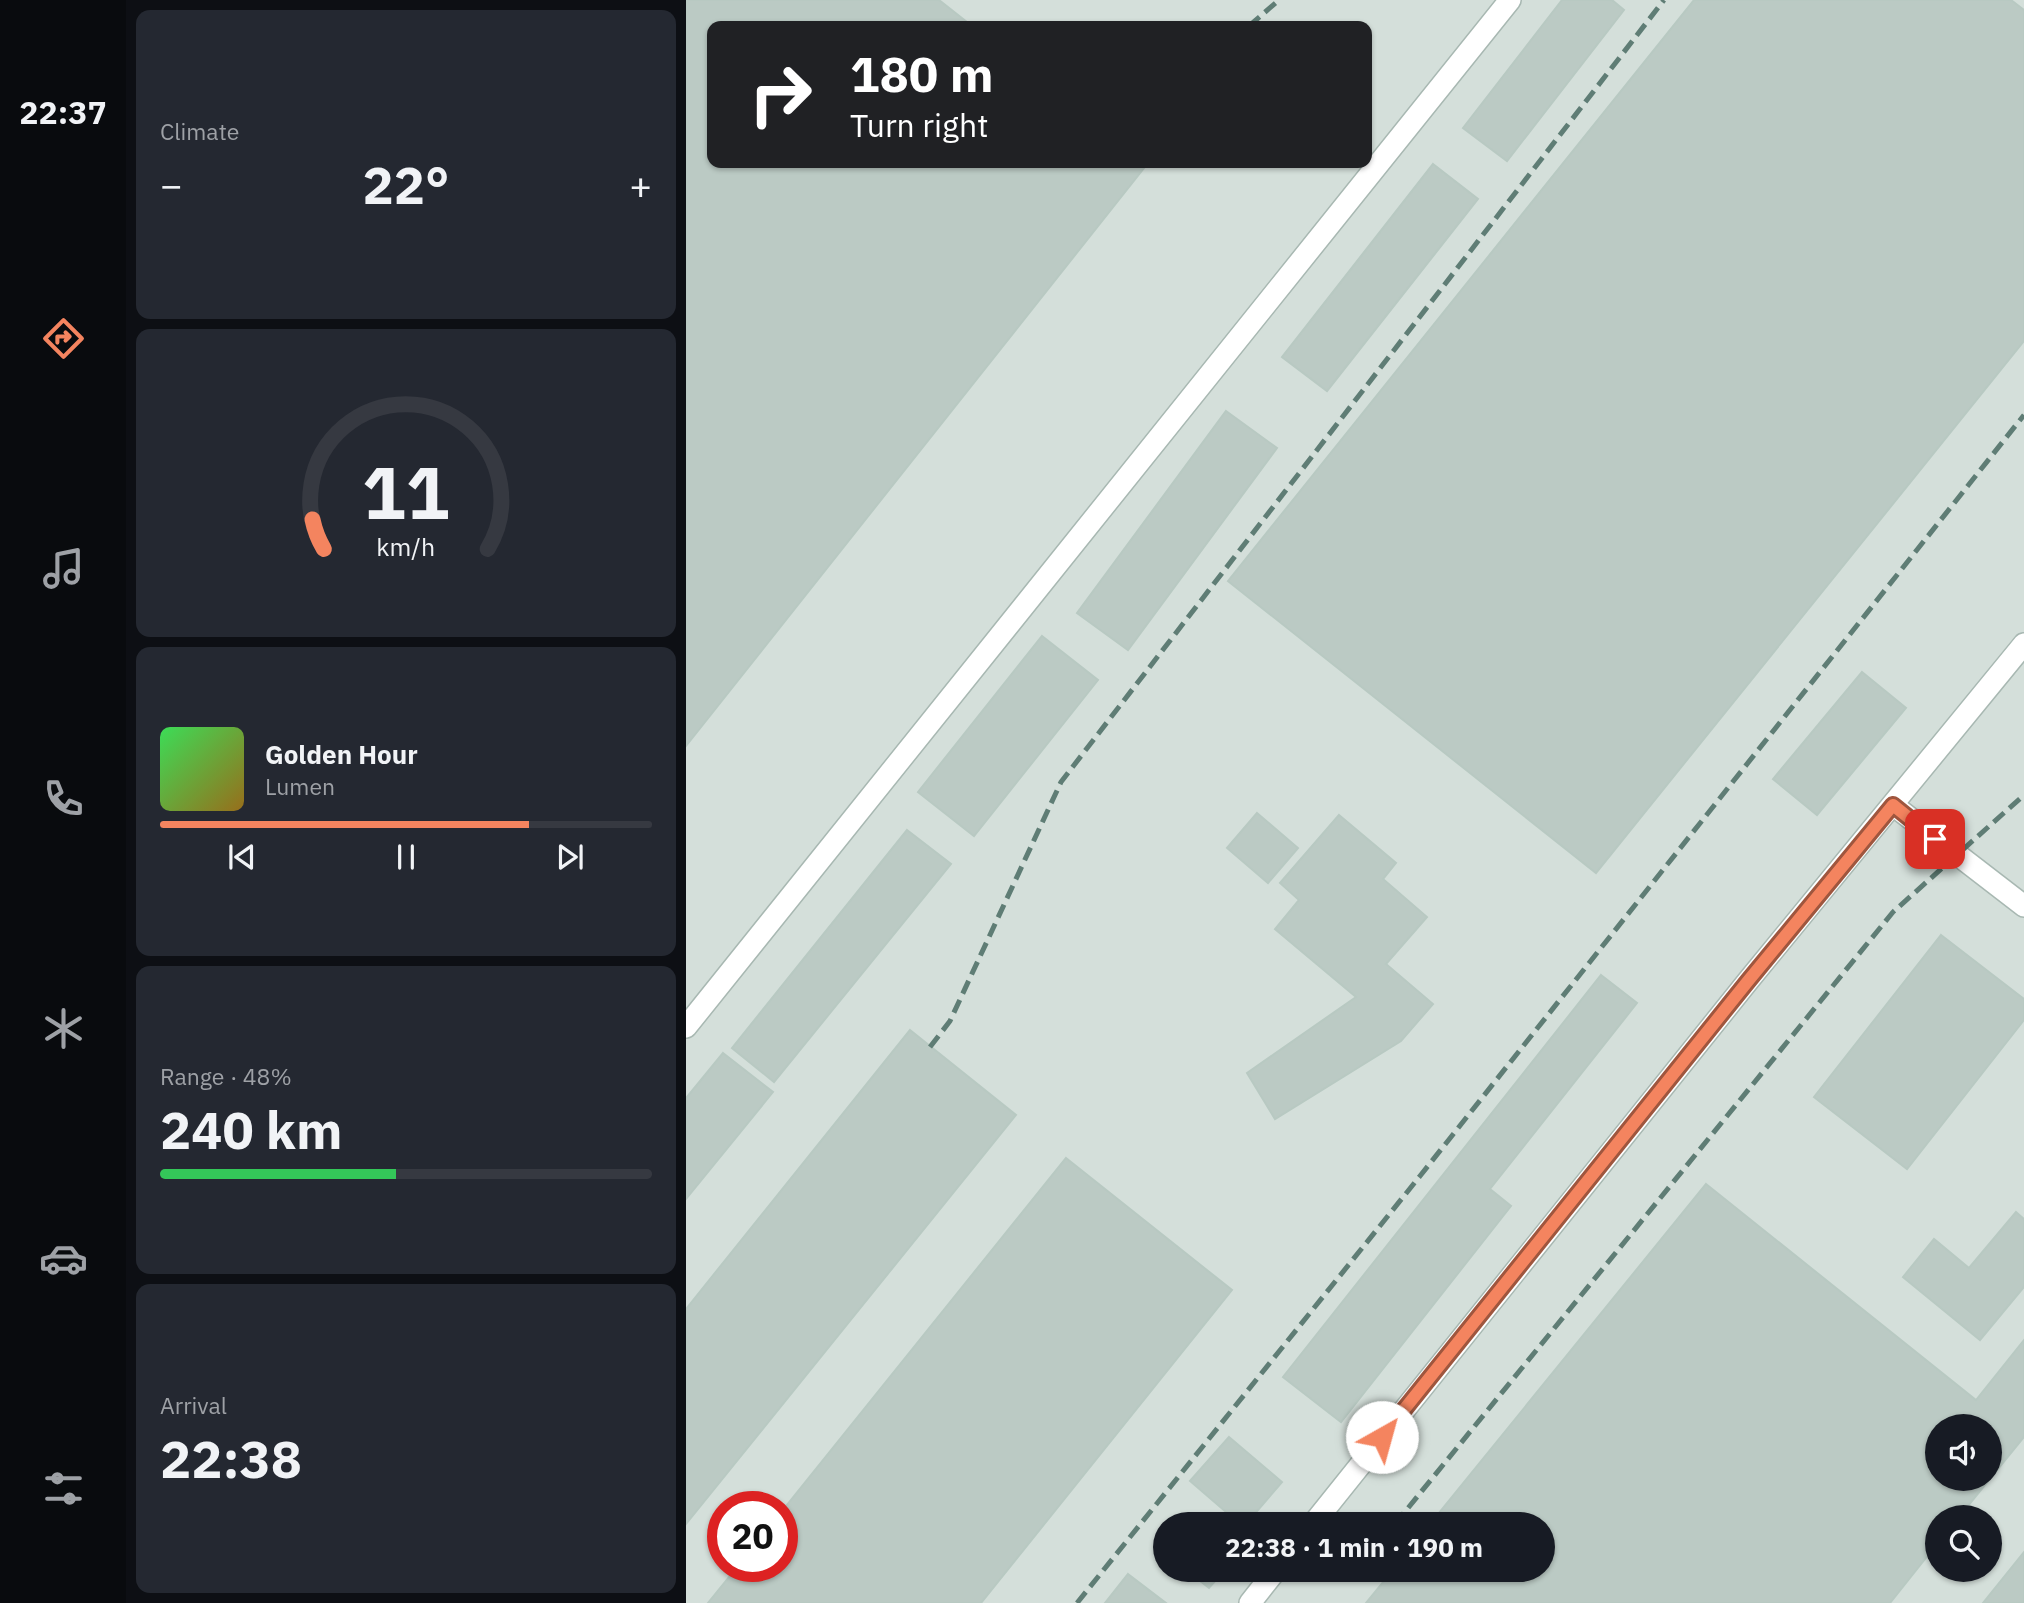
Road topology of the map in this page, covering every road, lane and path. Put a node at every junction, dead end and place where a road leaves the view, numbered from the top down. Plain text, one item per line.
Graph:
1 (1510, 0) edge
2 (2024, 644) edge
3 (1893, 805) junction
4 (2024, 906) edge
5 (686, 1027) edge
6 (1323, 1512) edge
7 (1269, 1582) edge
8 (1259, 1600) edge

1 - 5 lane
2 - 3 lane
3 - 4 lane
3 - 6 lane
7 - 8 lane

